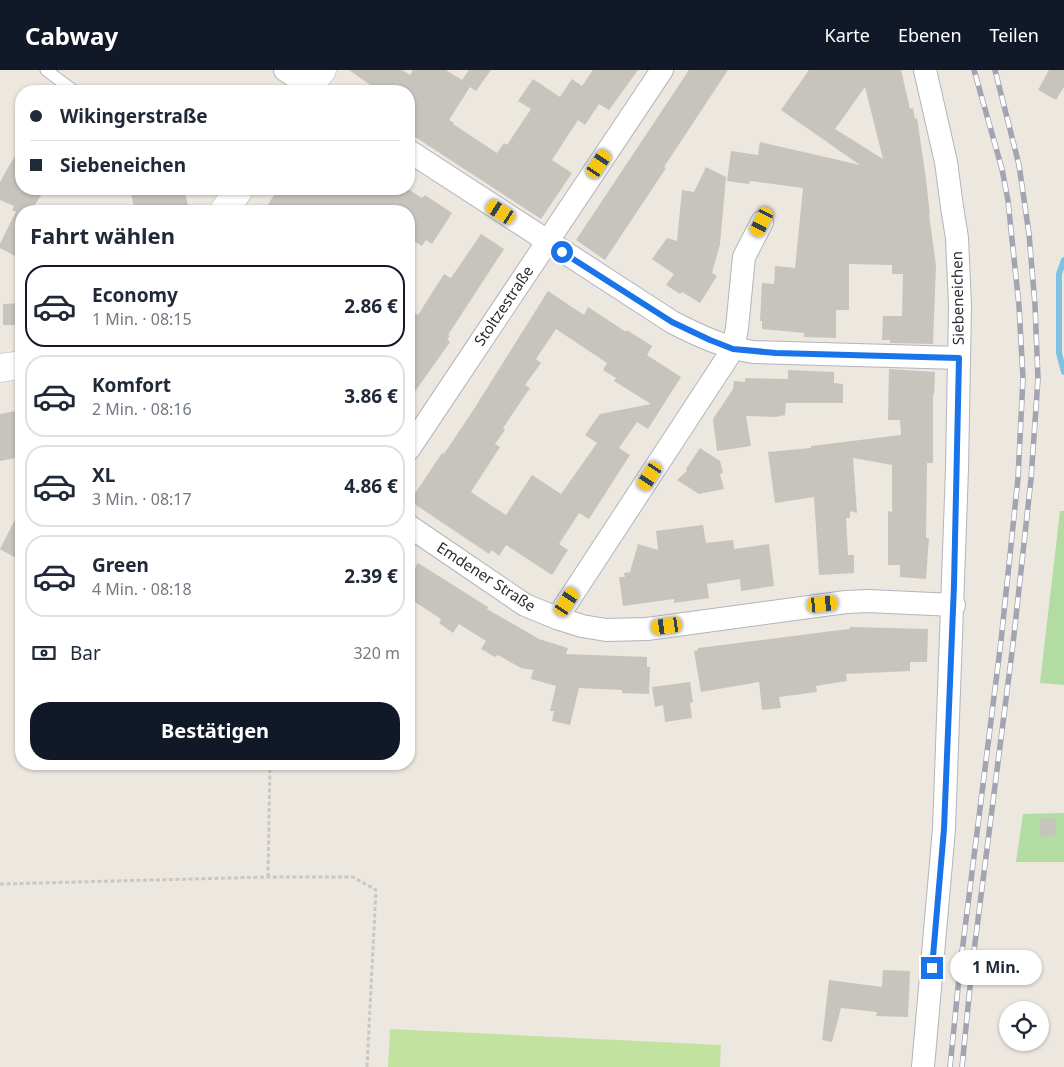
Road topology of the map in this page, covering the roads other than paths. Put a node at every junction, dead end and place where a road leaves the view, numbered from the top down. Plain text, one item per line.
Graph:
1 (46, 70) edge
2 (285, 70) edge
3 (662, 70) edge
4 (926, 70) edge
5 (66, 85) edge
6 (313, 85) edge
7 (415, 156) edge
8 (762, 222) dead end
9 (547, 242) junction
10 (733, 349) junction
11 (959, 358) junction
12 (15, 366) edge
13 (0, 368) edge
14 (415, 437) edge
15 (415, 530) edge
16 (954, 604) junction
17 (556, 618) junction
18 (923, 1067) edge

1 - 5 lane
2 - 6 street
3 - 9 street, Stoltzestraße
4 - 11 street, Siebeneichen
7 - 9 street
8 - 10 street
9 - 10 street
9 - 14 street, Stoltzestraße
10 - 11 street
10 - 17 street
11 - 16 street, Siebeneichen
12 - 13 street
15 - 17 street, Emdener Straße
16 - 17 street, Emdener Straße
16 - 18 street, Siebeneichen

